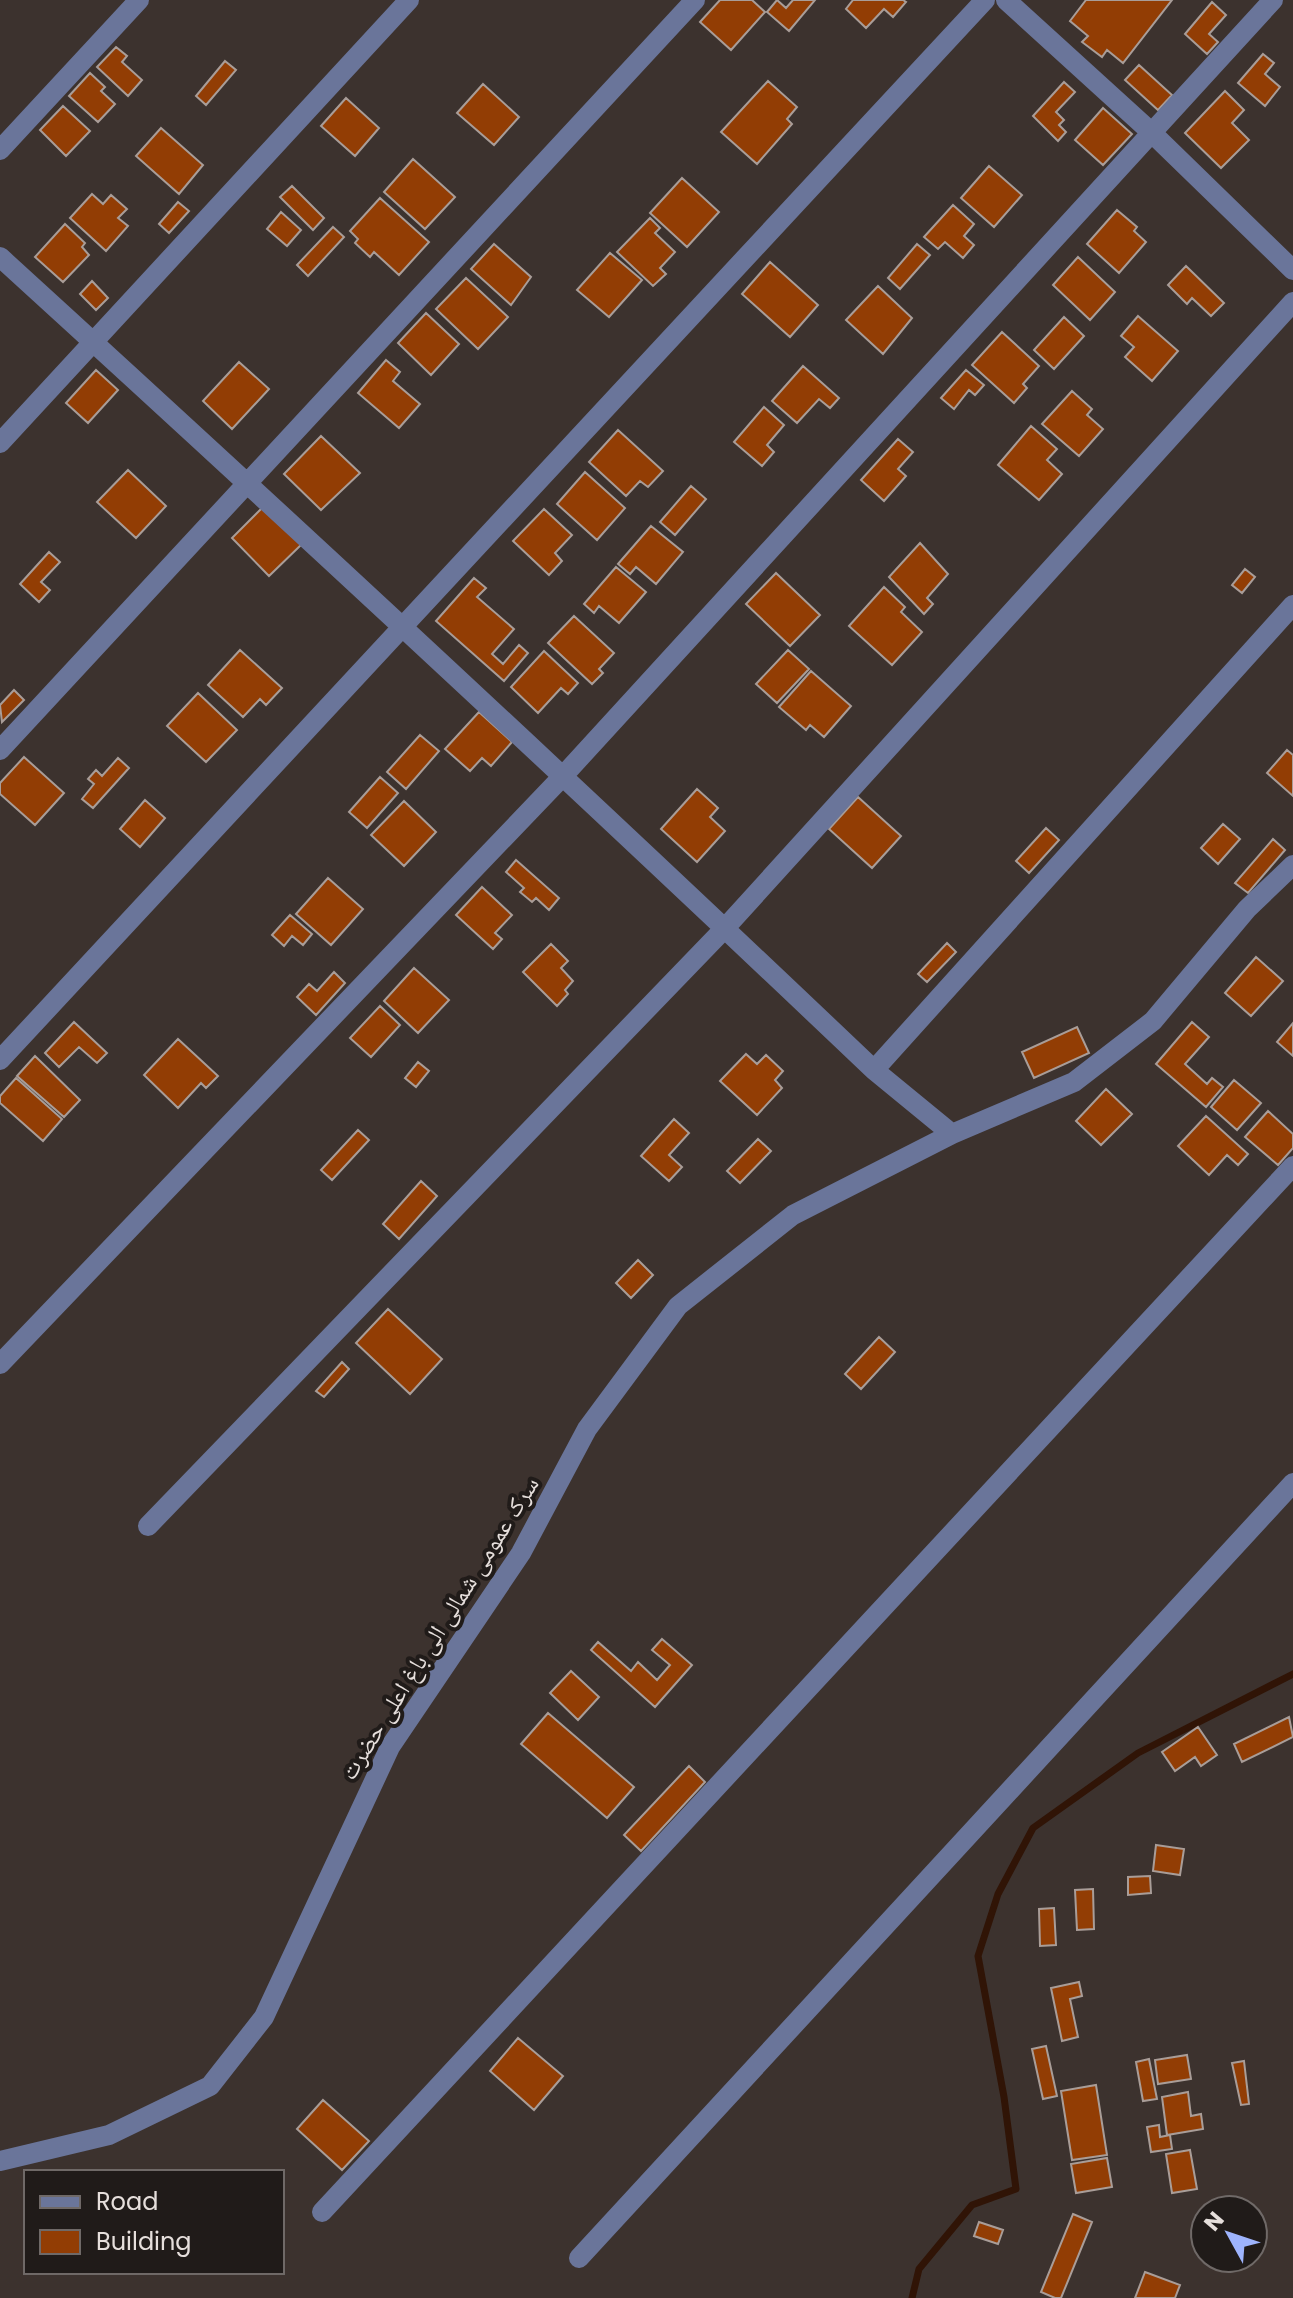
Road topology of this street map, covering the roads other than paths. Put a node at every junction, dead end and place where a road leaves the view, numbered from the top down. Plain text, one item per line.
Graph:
1 (139, 0) edge
2 (409, 0) edge
3 (695, 0) edge
4 (985, 0) edge
5 (1006, 0) edge
6 (1273, 0) edge
7 (1151, 132) junction
8 (0, 150) edge
9 (0, 257) edge
10 (1293, 270) edge
11 (1293, 302) edge
12 (93, 342) junction
13 (0, 443) edge
14 (249, 482) junction
15 (1293, 605) edge
16 (400, 629) junction
17 (0, 750) edge
18 (563, 776) junction
19 (1293, 865) edge
20 (725, 928) junction
21 (0, 1060) edge
22 (874, 1070) junction
23 (952, 1134) junction
24 (1293, 1166) edge
25 (0, 1364) edge
26 (1293, 1483) edge
27 (148, 1526) dead end
28 (0, 2161) edge
29 (322, 2212) dead end
30 (579, 2258) dead end

1 - 8 street
2 - 12 street
3 - 14 street
4 - 16 street
5 - 7 street
6 - 7 street
7 - 10 street
7 - 18 street
9 - 12 street
11 - 20 street
12 - 13 street
12 - 14 street
14 - 16 street
14 - 17 street
15 - 22 street
16 - 18 street
16 - 21 street
18 - 20 street
18 - 25 street
19 - 23 street, سرک عمومی شمالی الی باغ اعلی حضرت
20 - 22 street
20 - 27 street
22 - 23 street
23 - 28 street, سرک عمومی شمالی الی باغ اعلی حضرت
24 - 29 street
26 - 30 street

